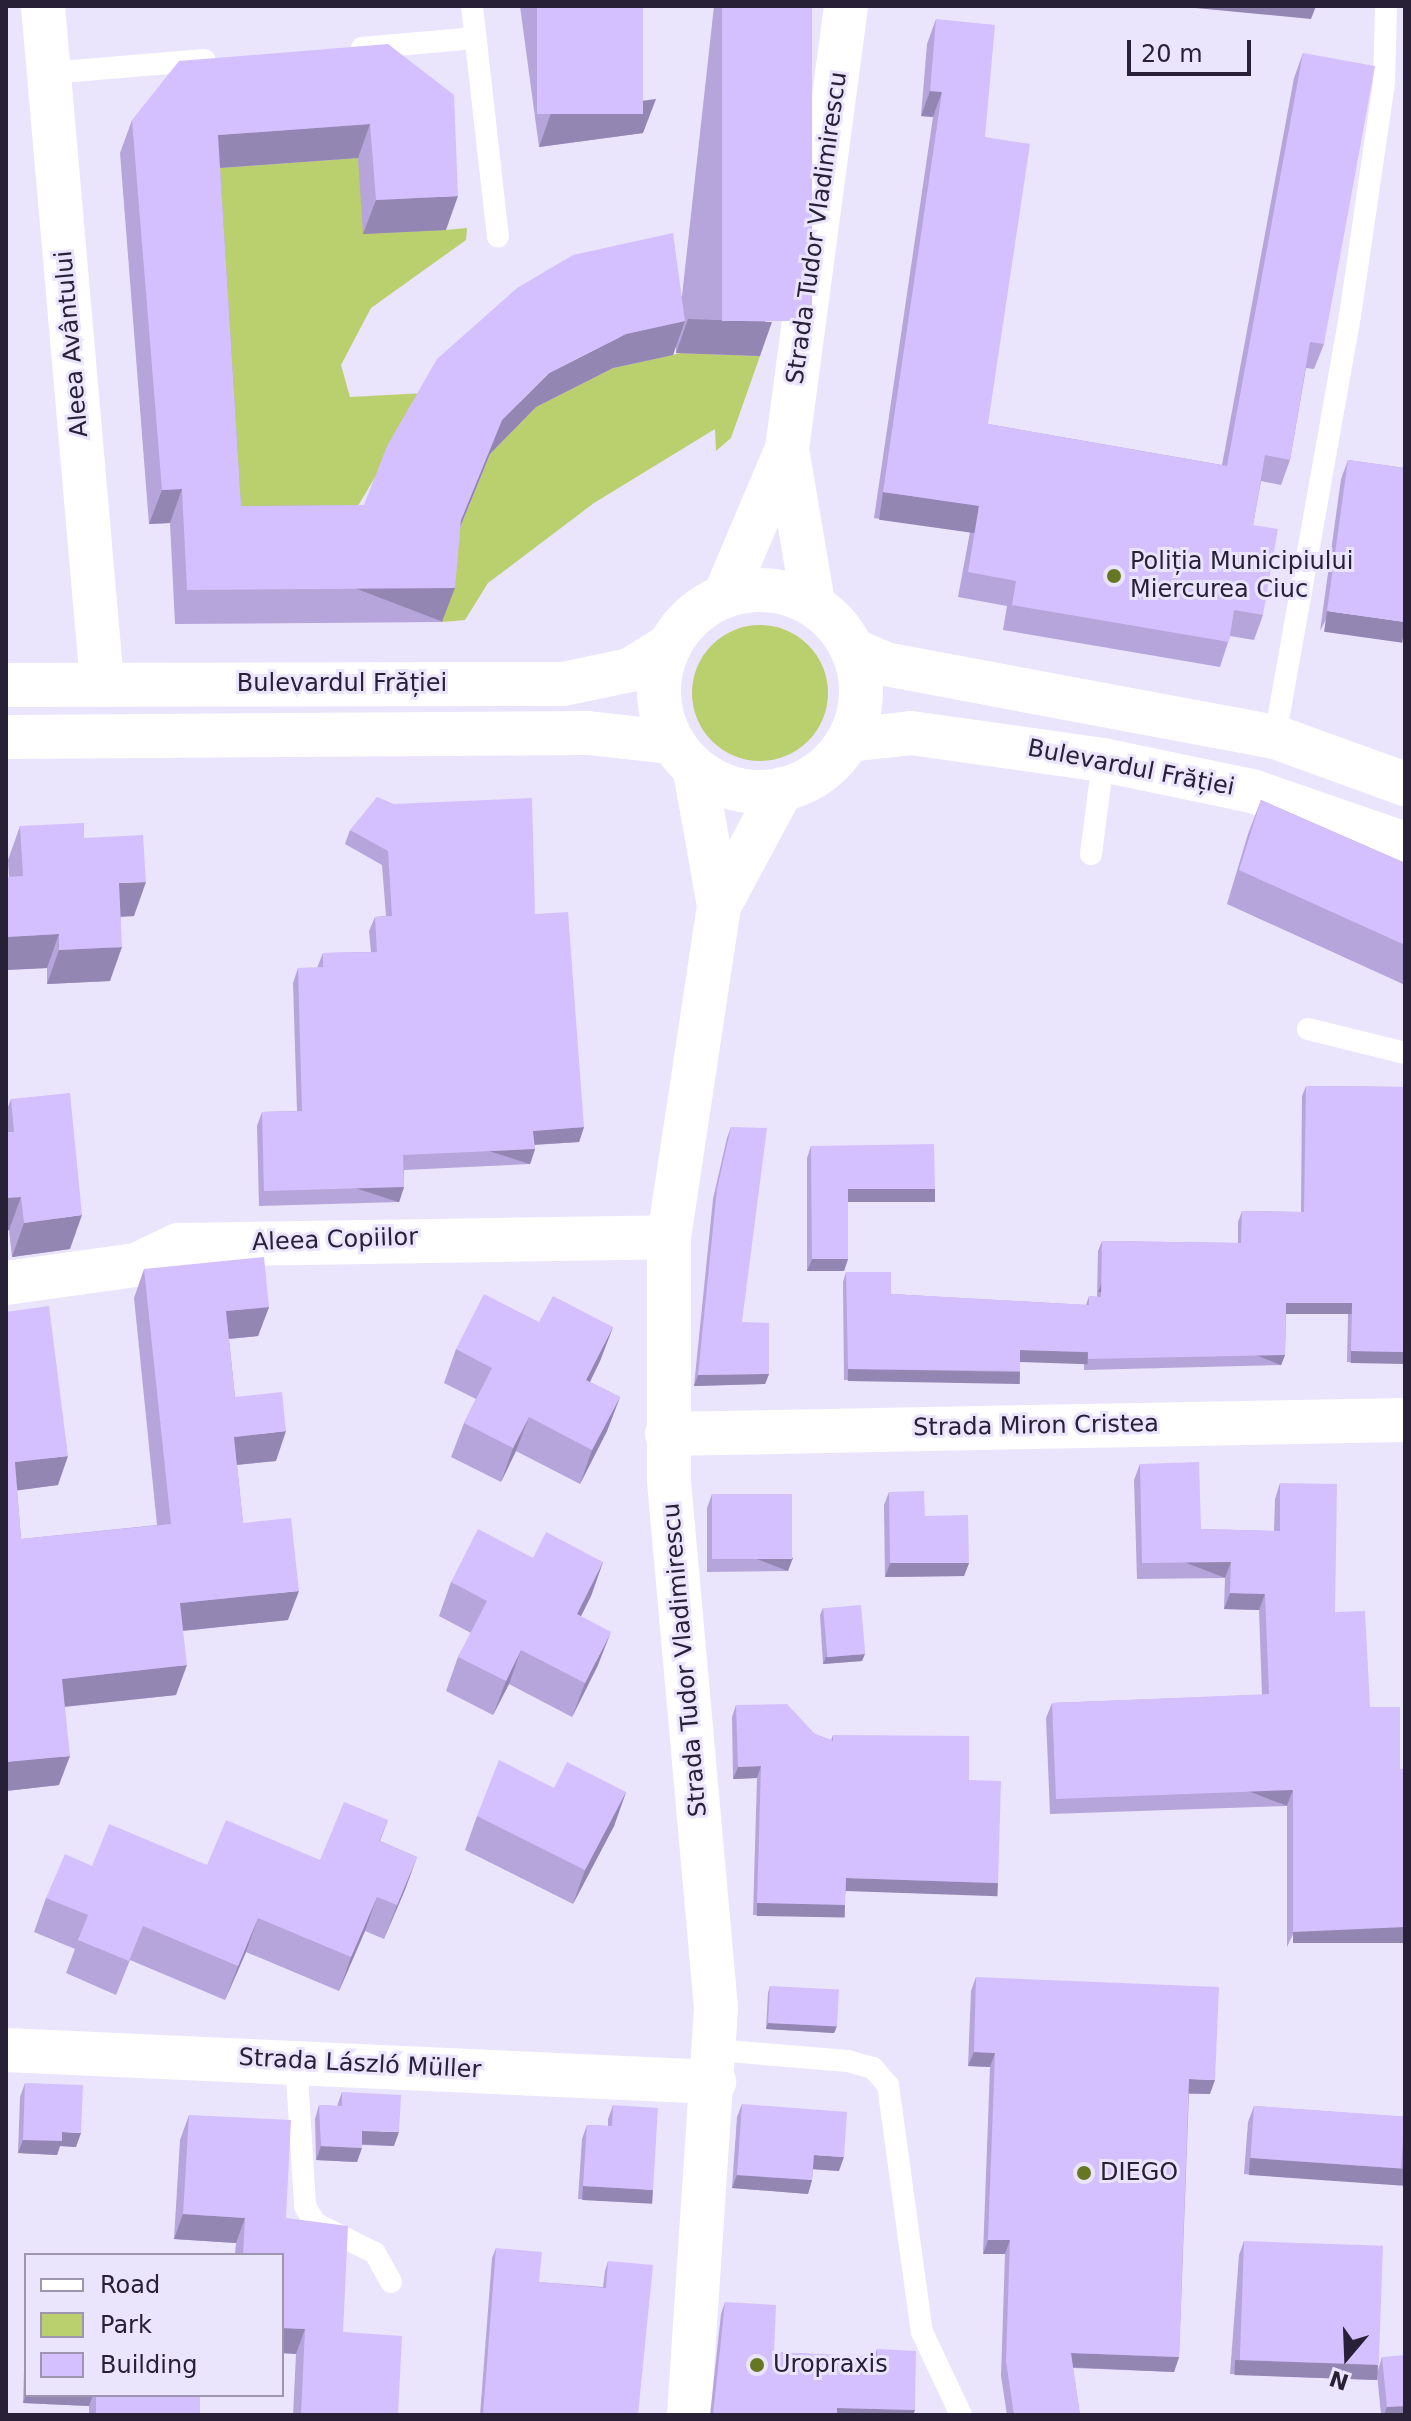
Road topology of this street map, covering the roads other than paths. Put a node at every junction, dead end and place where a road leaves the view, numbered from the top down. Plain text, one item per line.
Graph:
1 (43, 6) edge
2 (472, 6) edge
3 (846, 6) edge
4 (1386, 6) edge
5 (476, 38) junction
6 (334, 50) edge
7 (223, 59) edge
8 (49, 73) junction
9 (498, 237) dead end
10 (787, 449) junction
11 (725, 595) junction
12 (813, 603) junction
13 (670, 645) junction
14 (855, 651) junction
15 (102, 683) junction
16 (6, 685) edge
17 (6, 737) edge
18 (1275, 737) junction
19 (849, 740) junction
20 (682, 756) junction
21 (1103, 760) junction
22 (1405, 784) edge
23 (782, 789) junction
24 (1405, 844) edge
25 (1091, 854) dead end
26 (719, 906) junction
27 (1308, 1029) dead end
28 (1405, 1053) edge
29 (669, 1237) junction
30 (6, 1283) edge
31 (1405, 1420) edge
32 (667, 1434) junction
33 (6, 2050) edge
34 (296, 2061) junction
35 (715, 2066) junction
36 (391, 2282) dead end
37 (689, 2415) edge
38 (961, 2415) edge

1 - 8 street, Aleea Avântului
2 - 5 lane
3 - 10 street, Strada Tudor Vladimirescu
4 - 18 lane
5 - 6 lane
5 - 9 lane
7 - 8 lane
8 - 15 street, Aleea Avântului
10 - 11 street, Strada Tudor Vladimirescu
10 - 12 street, Strada Tudor Vladimirescu
11 - 12 street
11 - 13 street
12 - 14 street
13 - 15 street, Bulevardul Frăției
13 - 20 street
14 - 18 street
14 - 19 street
15 - 16 street, Bulevardul Frăției
17 - 20 street, Bulevardul Frăției
18 - 22 street
19 - 21 street, Bulevardul Frăției
19 - 23 street
20 - 23 street
20 - 26 street, Strada Tudor Vladimirescu
21 - 24 street, Bulevardul Frăției
21 - 25 lane
23 - 26 street, Strada Tudor Vladimirescu
26 - 29 street, Strada Tudor Vladimirescu
27 - 28 lane
29 - 30 street, Aleea Copiilor
29 - 32 street, Strada Tudor Vladimirescu
31 - 32 street, Strada Miron Cristea
32 - 35 street, Strada Tudor Vladimirescu
33 - 34 street, Strada László Müller
34 - 35 street, Strada László Müller
34 - 36 lane
35 - 37 street, Strada Tudor Vladimirescu
35 - 38 lane

